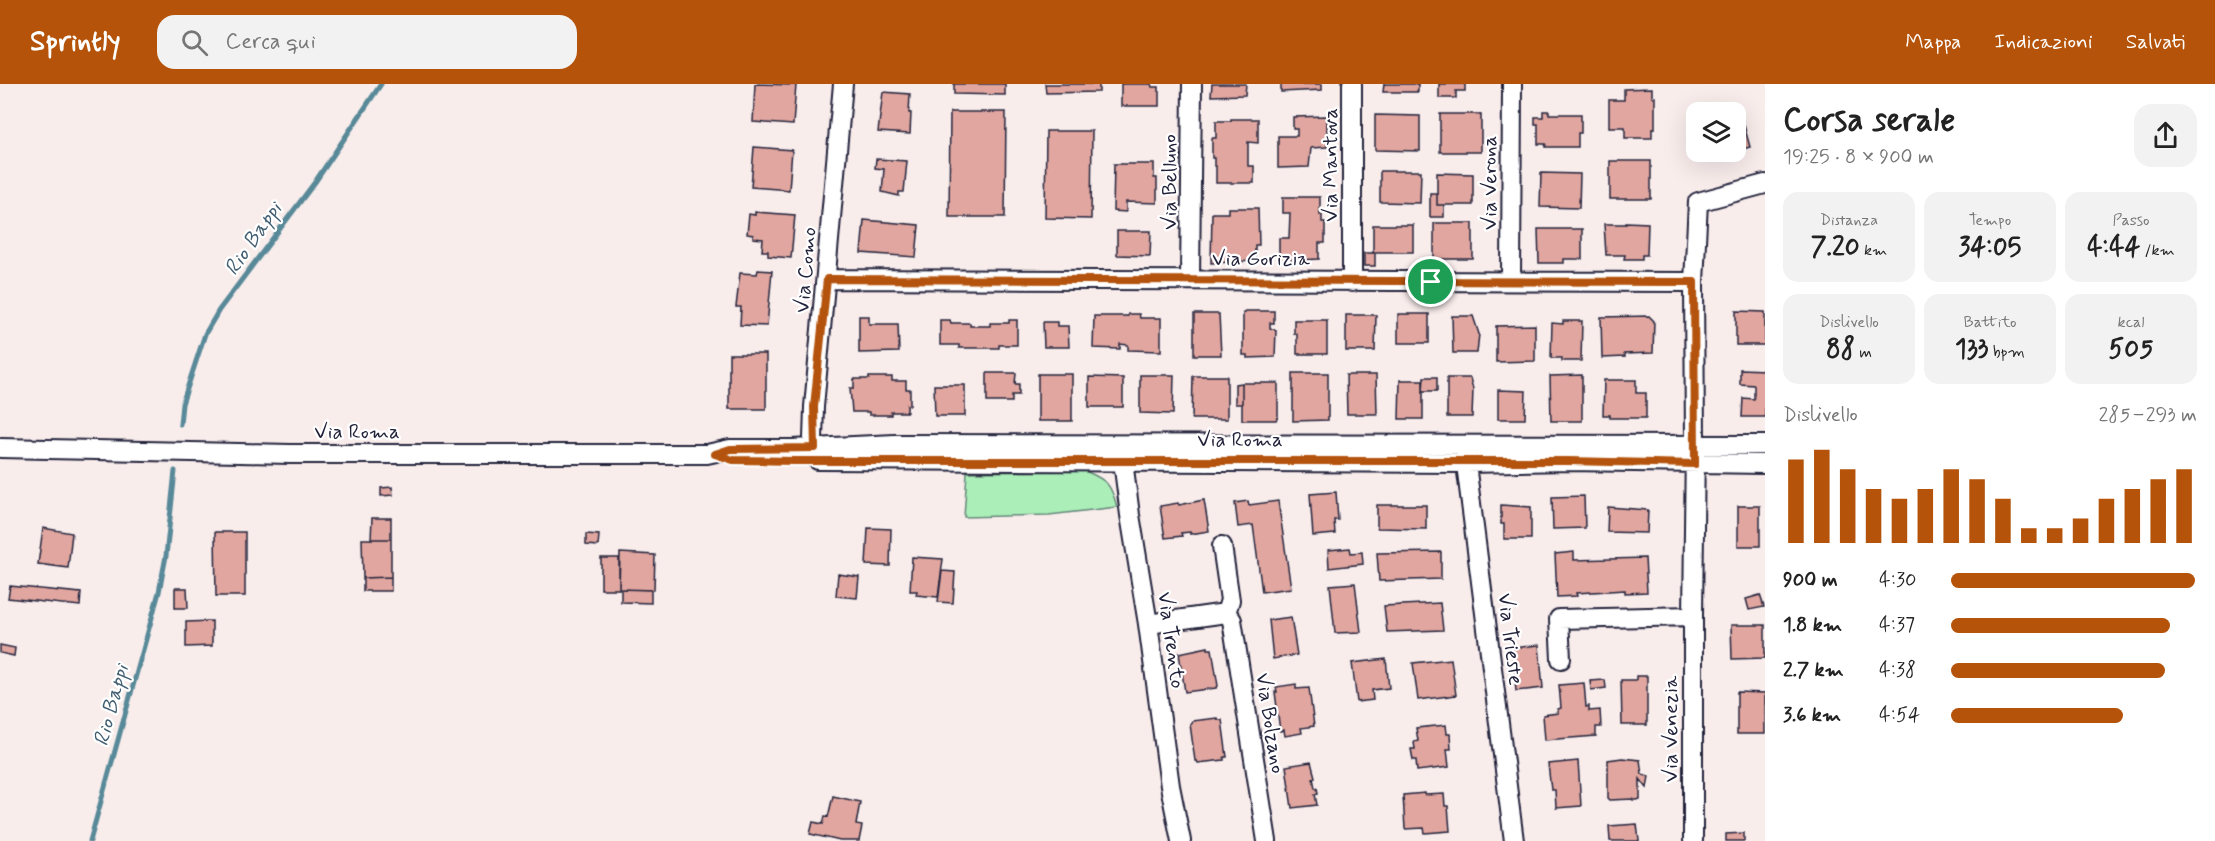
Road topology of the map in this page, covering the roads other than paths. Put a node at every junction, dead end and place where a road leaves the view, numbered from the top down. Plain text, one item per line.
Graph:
1 (843, 84) edge
2 (1192, 84) edge
3 (1352, 84) edge
4 (1512, 84) edge
5 (1765, 184) edge
6 (827, 279) junction
7 (1190, 280) junction
8 (1511, 281) junction
9 (1352, 282) junction
10 (1694, 282) junction
11 (1466, 444) junction
12 (1765, 445) edge
13 (0, 448) edge
14 (1123, 453) junction
15 (817, 454) junction
16 (1695, 454) junction
17 (1466, 463) junction
18 (1765, 464) edge
19 (1222, 546) dead end
20 (1226, 613) junction
21 (1693, 616) junction
22 (1148, 624) junction
23 (1561, 659) dead end
24 (1181, 841) edge
25 (1267, 841) edge
26 (1514, 841) edge
27 (1692, 841) edge

1 - 6 street, Via Como
2 - 7 street, Via Belluno
3 - 9 street, Via Mantova
4 - 8 street, Via Verona
5 - 10 street, Via Venezia
6 - 7 street, Via Gorizia
6 - 15 street, Via Como
7 - 9 street, Via Gorizia
8 - 9 street, Via Gorizia
8 - 10 street, Via Gorizia
10 - 16 street, Via Venezia
11 - 14 street, Via Roma
11 - 16 street, Via Roma
11 - 17 street, Via Trieste
12 - 16 street, Via Roma
13 - 15 street, Via Roma
14 - 15 street, Via Roma
14 - 17 street, Via Roma
14 - 22 street, Via Trento
16 - 17 street, Via Roma
16 - 18 street, Via Roma
16 - 21 street, Via Venezia
17 - 26 street, Via Trieste
19 - 20 street, Via Bolzano
20 - 22 street
20 - 25 street, Via Bolzano
21 - 23 street
21 - 27 street, Via Venezia
22 - 24 street, Via Trento

